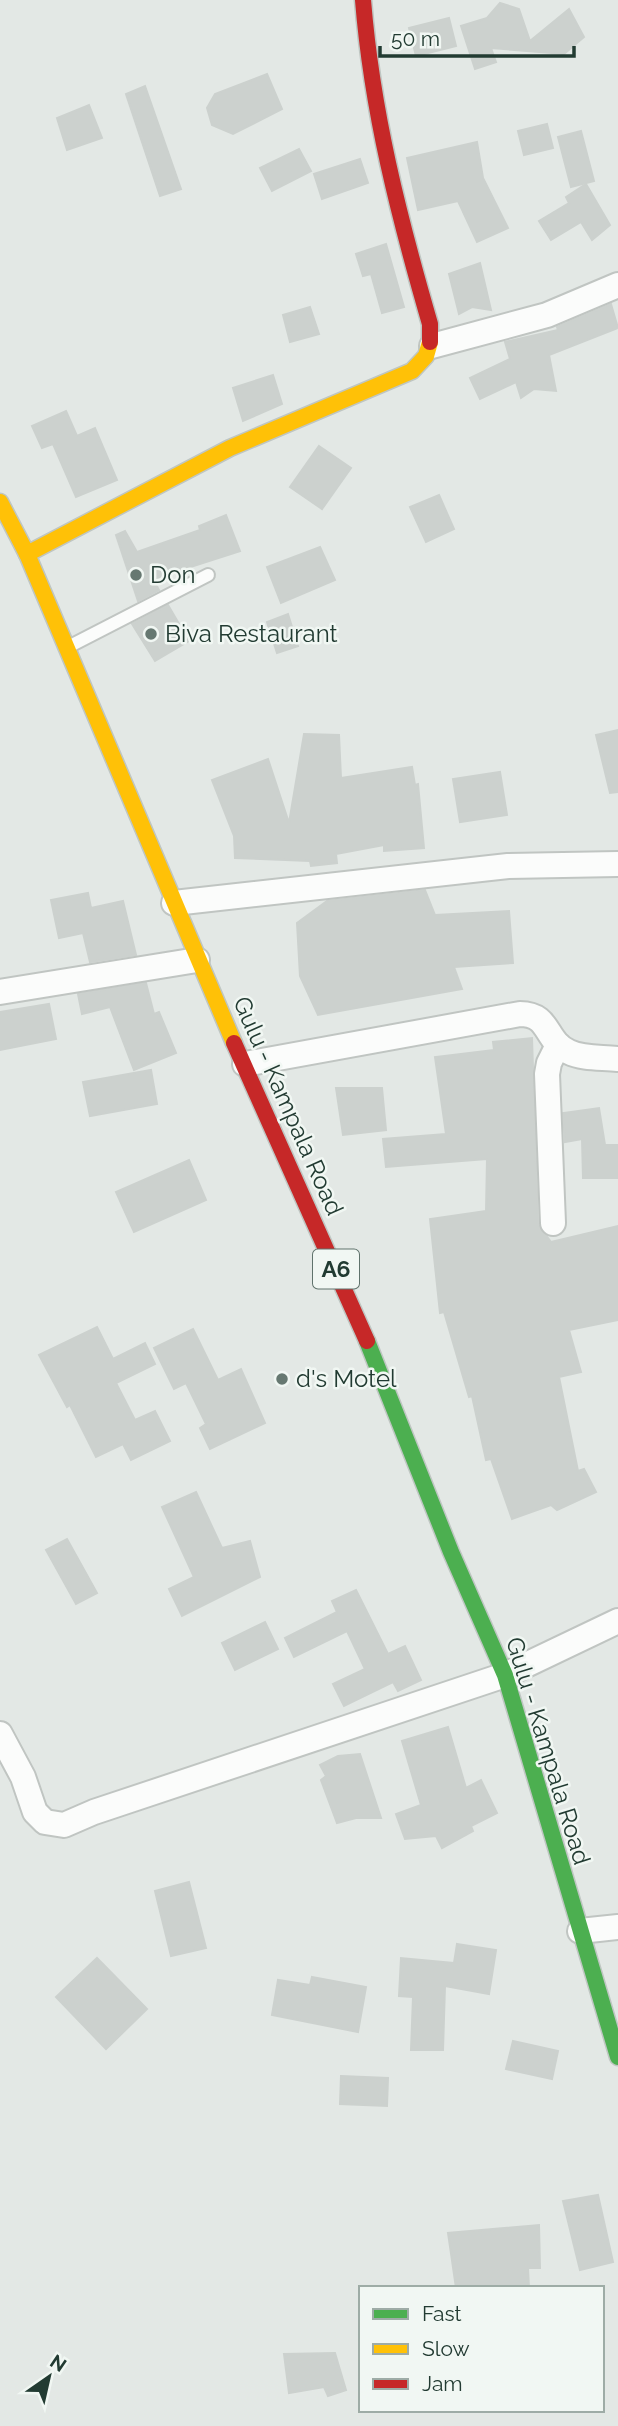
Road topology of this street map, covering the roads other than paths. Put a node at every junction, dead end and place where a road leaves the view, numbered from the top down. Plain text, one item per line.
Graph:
1 (363, 0) edge
2 (618, 285) edge
3 (432, 346) junction
4 (0, 502) edge
5 (27, 554) junction
6 (208, 575) dead end
7 (66, 648) junction
8 (618, 864) edge
9 (174, 903) junction
10 (197, 960) junction
11 (0, 992) edge
12 (558, 1045) junction
13 (618, 1059) edge
14 (245, 1064) junction
15 (554, 1223) dead end
16 (618, 1621) edge
17 (505, 1675) junction
18 (0, 1734) edge
19 (618, 1927) edge
20 (580, 1931) junction
21 (618, 2057) edge

1 - 3 main road
2 - 3 street
3 - 5 main road
4 - 5 main road, Gulu - Kampala Road / A6
5 - 7 main road, Gulu - Kampala Road / A6
6 - 7 lane
7 - 9 main road, Gulu - Kampala Road / A6
8 - 9 street
9 - 10 main road, Gulu - Kampala Road / A6
10 - 11 street
10 - 14 main road, Gulu - Kampala Road / A6
12 - 13 street
12 - 14 street
12 - 15 street
14 - 17 main road, Gulu - Kampala Road / A6
16 - 17 street
17 - 18 street
17 - 20 main road, Gulu - Kampala Road / A6
19 - 20 street
20 - 21 main road, Gulu - Kampala Road / A6

